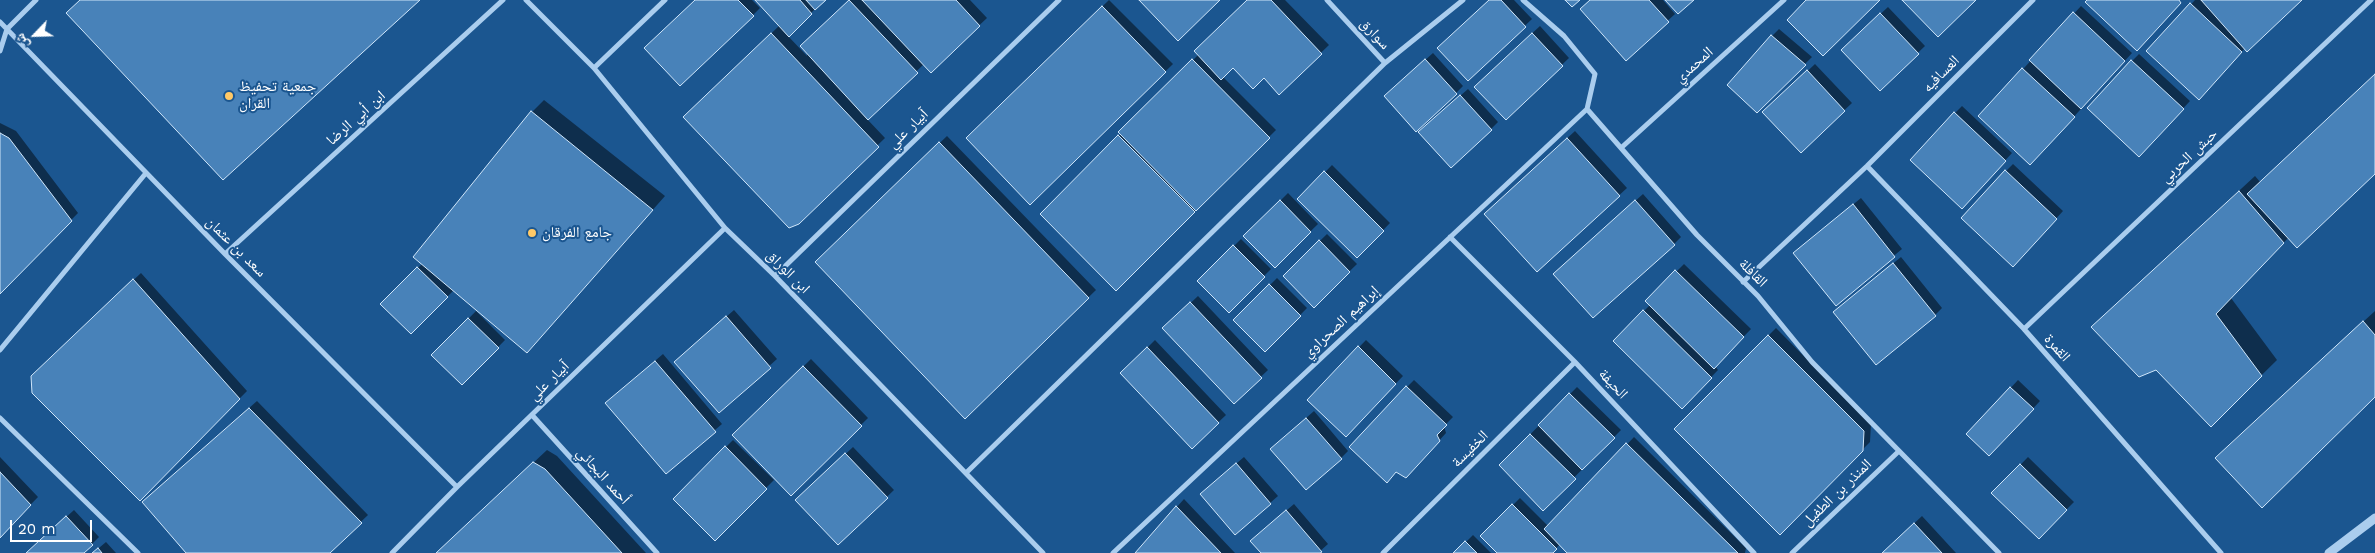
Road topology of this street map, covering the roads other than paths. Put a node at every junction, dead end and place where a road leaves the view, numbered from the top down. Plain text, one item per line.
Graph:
1 (36, 0) edge
2 (503, 0) edge
3 (526, 0) edge
4 (665, 0) edge
5 (1059, 0) edge
6 (1327, 0) edge
7 (1463, 0) edge
8 (1524, 0) edge
9 (1783, 0) edge
10 (2033, 0) edge
11 (2371, 0) edge
12 (0, 22) edge
13 (7, 29) junction
14 (0, 51) edge
15 (1385, 63) junction
16 (594, 68) junction
17 (1587, 109) junction
18 (1621, 148) junction
19 (1867, 166) junction
20 (146, 174) junction
21 (725, 228) junction
22 (1450, 236) junction
23 (225, 254) junction
24 (775, 276) junction
25 (1743, 282) junction
26 (2024, 329) junction
27 (0, 350) edge
28 (1575, 362) junction
29 (532, 415) junction
30 (0, 418) edge
31 (1900, 451) junction
32 (966, 473) junction
33 (457, 487) junction
34 (2375, 518) edge
35 (138, 553) edge
36 (392, 553) edge
37 (656, 553) edge
38 (1042, 553) edge
39 (1113, 553) edge
40 (1383, 553) edge
41 (1754, 553) edge
42 (1792, 553) edge
43 (1999, 553) edge
44 (2221, 553) edge
45 (2329, 553) edge

1 - 13 street
2 - 23 street, ابن أبي الرضا
3 - 16 street, ابن الوراق
4 - 16 street
5 - 24 street, آبيار علي
6 - 15 street, سوارق
7 - 15 street
8 - 17 street
9 - 18 street, المحمدي
10 - 19 street, العسافيه
11 - 26 street, حبش الحربي
12 - 13 street, سعد بن عثمان
13 - 14 street
13 - 20 street, سعد بن عثمان
15 - 32 street
16 - 21 street, ابن الوراق
17 - 18 street, القافلة
17 - 22 street, إبراهيم الصحراوي
18 - 25 street, القافلة
19 - 25 street, العسافيه
19 - 26 street, القمرة
20 - 23 street, سعد بن عثمان
20 - 27 street
21 - 24 street, ابن الوراق
21 - 29 street, آبيار علي
22 - 28 street, الحيفة
22 - 39 street, إبراهيم الصحراوي
23 - 33 street, سعد بن عثمان
24 - 32 street, ابن الوراق
25 - 31 street, القافلة
26 - 44 street, القمرة
28 - 40 street, الخفيسة
28 - 41 street, الحيفة
29 - 33 street, آبيار علي
29 - 37 street, أحمد البجائي
30 - 35 street
31 - 42 street, المنذر بن الطفيل
31 - 43 street, القافلة
32 - 38 street, ابن الوراق
33 - 36 street, آبيار علي
34 - 45 street

